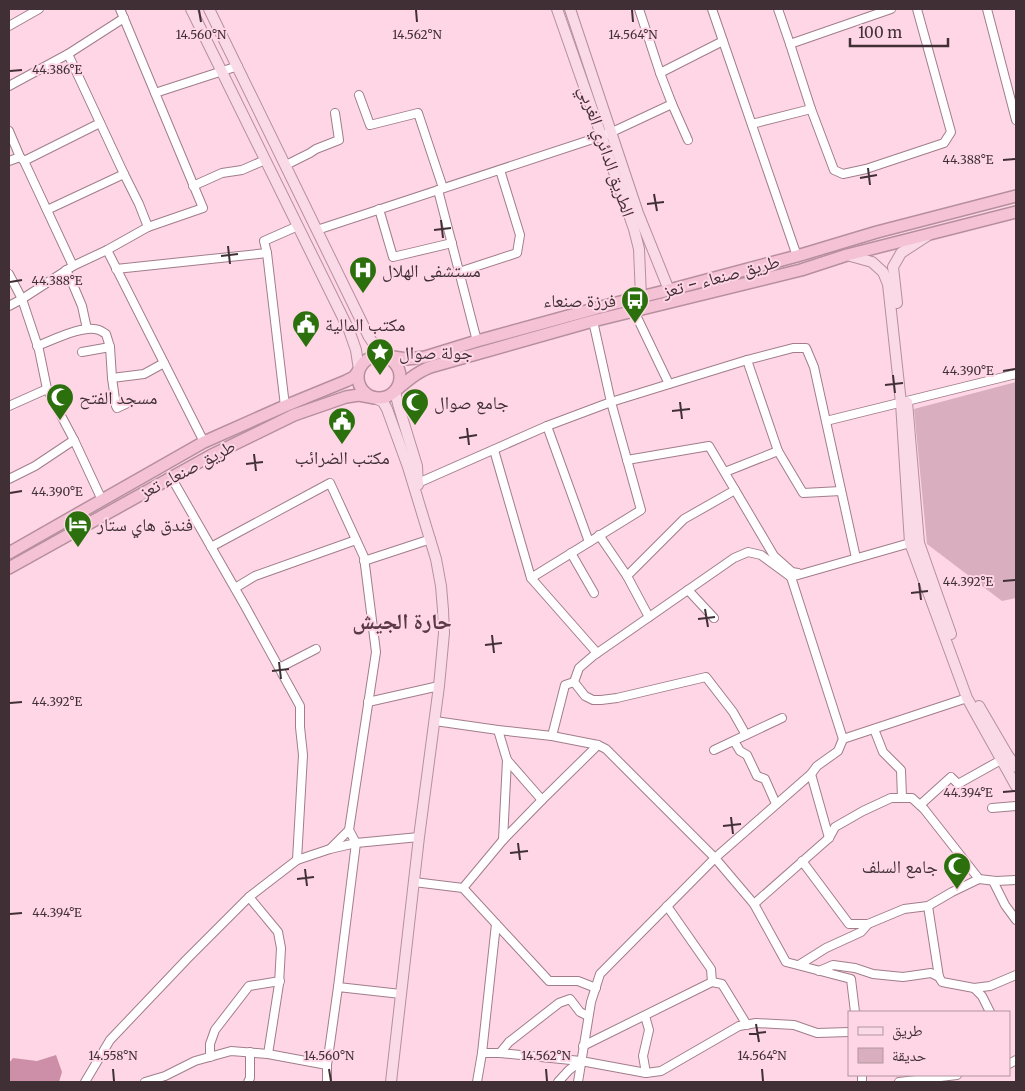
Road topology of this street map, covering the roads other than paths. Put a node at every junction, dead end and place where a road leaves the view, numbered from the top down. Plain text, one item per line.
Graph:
1 (39, 9) edge
2 (120, 9) edge
3 (191, 9) edge
4 (209, 9) edge
5 (557, 9) edge
6 (570, 9) edge
7 (639, 9) edge
8 (712, 9) edge
9 (778, 9) edge
10 (891, 9) edge
11 (917, 9) edge
12 (987, 9) edge
13 (124, 18) junction
14 (9, 26) edge
15 (723, 41) junction
16 (790, 44) junction
17 (68, 54) junction
18 (238, 66) junction
19 (222, 71) junction
20 (660, 72) junction
21 (9, 86) edge
22 (155, 93) junction
23 (359, 95) dead end
24 (672, 104) junction
25 (811, 109) junction
26 (335, 113) dead end
27 (1016, 120) edge
28 (100, 123) junction
29 (752, 124) junction
30 (9, 131) edge
31 (612, 132) junction
32 (602, 136) junction
33 (688, 140) dead end
34 (22, 159) junction
35 (265, 160) junction
36 (9, 161) edge
37 (286, 166) junction
38 (500, 170) junction
39 (124, 174) junction
40 (194, 186) junction
41 (441, 189) junction
42 (1016, 196) edge
43 (379, 209) junction
44 (47, 210) junction
45 (1016, 212) edge
46 (298, 226) junction
47 (148, 227) junction
48 (317, 230) junction
49 (930, 234) junction
50 (452, 243) junction
51 (107, 250) junction
52 (267, 253) junction
53 (847, 255) junction
54 (797, 256) junction
55 (69, 268) junction
56 (116, 269) junction
57 (459, 272) junction
58 (9, 274) edge
59 (669, 290) junction
60 (641, 297) junction
61 (22, 299) junction
62 (9, 306) edge
63 (613, 309) junction
64 (634, 311) junction
65 (593, 321) junction
66 (87, 329) junction
67 (477, 341) junction
68 (37, 346) junction
69 (110, 348) junction
70 (82, 352) dead end
71 (386, 356) junction
72 (748, 360) junction
73 (427, 362) junction
74 (164, 363) junction
75 (359, 370) junction
76 (1016, 374) edge
77 (112, 378) junction
78 (669, 384) junction
79 (47, 389) junction
80 (395, 391) junction
81 (375, 398) junction
82 (130, 402) dead end
83 (612, 402) junction
84 (904, 402) junction
85 (9, 406) edge
86 (285, 406) junction
87 (826, 421) junction
88 (547, 426) junction
89 (74, 440) junction
90 (204, 442) junction
91 (494, 450) junction
92 (778, 451) junction
93 (627, 460) junction
94 (724, 472) junction
95 (171, 477) junction
96 (9, 479) edge
97 (418, 483) junction
98 (735, 490) junction
99 (841, 490) junction
100 (418, 499) junction
101 (102, 500) junction
102 (599, 535) junction
103 (431, 539) junction
104 (356, 540) junction
105 (589, 542) junction
106 (910, 543) junction
107 (211, 547) junction
108 (9, 553) edge
109 (571, 553) junction
110 (856, 558) junction
111 (364, 561) junction
112 (12, 566) edge
113 (804, 574) junction
114 (628, 576) junction
115 (791, 577) junction
116 (531, 578) junction
117 (235, 588) junction
118 (688, 590) junction
119 (594, 593) dead end
120 (649, 617) junction
121 (714, 618) dead end
122 (316, 649) dead end
123 (597, 653) junction
124 (279, 668) junction
125 (574, 682) junction
126 (439, 686) junction
127 (966, 698) junction
128 (368, 702) junction
129 (782, 718) dead end
130 (434, 721) junction
131 (874, 729) junction
132 (498, 730) junction
133 (746, 735) junction
134 (552, 736) junction
135 (843, 739) junction
136 (734, 741) junction
137 (598, 745) junction
138 (714, 750) dead end
139 (507, 760) junction
140 (1001, 760) junction
141 (1016, 767) edge
142 (811, 774) junction
143 (1016, 786) edge
144 (902, 798) junction
145 (542, 800) junction
146 (776, 804) junction
147 (920, 805) junction
148 (1016, 806) edge
149 (992, 808) dead end
150 (349, 830) junction
151 (419, 837) junction
152 (829, 838) junction
153 (503, 840) junction
154 (356, 843) junction
155 (330, 849) junction
156 (714, 858) junction
157 (297, 860) junction
158 (802, 861) junction
159 (979, 879) junction
160 (1016, 880) edge
161 (993, 881) junction
162 (414, 882) junction
163 (463, 888) junction
164 (249, 897) junction
165 (754, 904) junction
166 (667, 906) junction
167 (928, 906) junction
168 (1016, 920) edge
169 (496, 924) junction
170 (868, 924) junction
171 (799, 965) junction
172 (819, 971) junction
173 (1016, 975) edge
174 (939, 977) junction
175 (280, 981) junction
176 (712, 982) junction
177 (338, 987) junction
178 (596, 988) junction
179 (974, 988) junction
180 (401, 994) junction
181 (855, 1011) edge
182 (990, 1011) edge
183 (588, 1016) junction
184 (645, 1016) junction
185 (747, 1024) junction
186 (848, 1032) edge
187 (583, 1046) junction
188 (250, 1052) junction
189 (482, 1053) junction
190 (500, 1053) junction
191 (268, 1054) junction
192 (210, 1057) junction
193 (581, 1061) junction
194 (327, 1065) junction
195 (646, 1073) junction
196 (949, 1076) edge
197 (85, 1082) edge
198 (145, 1082) edge
199 (248, 1082) edge
200 (327, 1082) edge
201 (391, 1082) edge
202 (477, 1082) edge
203 (558, 1082) edge
204 (578, 1082) edge
205 (900, 1082) edge

1 - 14 street
2 - 13 street
3 - 19 main road
4 - 18 main road
5 - 32 main road, الطريق الدائري الغربي
6 - 31 main road, الطريق الدائري الغربي
7 - 20 street
8 - 15 street
9 - 16 street
10 - 16 street
11 - 25 street
12 - 27 street
13 - 17 street
13 - 22 street
15 - 20 street
15 - 29 street
16 - 25 street
17 - 21 street
17 - 28 street
18 - 19 street
18 - 37 main road
19 - 22 street
19 - 35 main road
20 - 24 street
22 - 40 street
23 - 41 street
24 - 31 street
24 - 33 street
25 - 29 street
26 - 37 street
28 - 34 street
28 - 39 street
29 - 54 street
30 - 34 street
31 - 32 street
31 - 59 main road, الطريق الدائري الغربي
32 - 38 street
32 - 60 main road, الطريق الدائري الغربي
34 - 36 street
34 - 44 street
35 - 40 street
35 - 46 main road
37 - 48 main road
38 - 41 street
38 - 57 street
39 - 44 street
39 - 47 street
40 - 47 street
41 - 43 street
41 - 50 street
42 - 54 highway, طريق صنعاء - تعز
43 - 48 street
43 - 50 street
44 - 55 street
45 - 49 highway, طريق صنعاء - تعز
46 - 52 street
46 - 75 main road
47 - 51 street
48 - 71 main road
49 - 53 highway, طريق صنعاء - تعز
49 - 84 main road
50 - 57 street
51 - 55 street
51 - 56 street
52 - 56 street
52 - 86 street
53 - 64 highway, طريق صنعاء - تعز
53 - 84 main road
54 - 59 highway, طريق صنعاء - تعز
55 - 61 street
55 - 66 street
56 - 74 street
57 - 67 street
58 - 61 street
59 - 60 highway, طريق صنعاء - تعز
60 - 63 highway, طريق صنعاء - تعز
61 - 62 street
61 - 68 street
63 - 64 highway, طريق صنعاء - تعز
63 - 65 highway, طريق صنعاء - تعز
63 - 67 highway, طريق صنعاء - تعز
64 - 78 street
65 - 73 highway, طريق صنعاء - تعز
65 - 83 street
66 - 68 street
66 - 69 street
67 - 73 highway, طريق صنعاء - تعز
68 - 79 street
69 - 70 street
69 - 77 street
71 - 73 highway
71 - 75 highway
71 - 80 highway
72 - 78 street
72 - 87 street
72 - 92 street
73 - 80 highway
74 - 77 street
74 - 90 street
75 - 81 highway
75 - 86 highway, طريق صنعاء تعز
76 - 84 street
77 - 82 street
78 - 83 street
79 - 85 street
79 - 89 street
80 - 81 highway
80 - 97 main road
81 - 95 highway, طريق صنعاء تعز
81 - 100 main road
83 - 88 street
83 - 93 street
84 - 87 street
84 - 106 main road
84 - 141 main road
86 - 90 highway, طريق صنعاء تعز
87 - 99 street
88 - 91 street
88 - 105 street
89 - 96 street
89 - 101 street
90 - 101 highway, طريق صنعاء تعز
91 - 97 street
91 - 116 street
92 - 94 street
92 - 99 street
93 - 94 street
93 - 102 street
94 - 98 street
95 - 107 street
95 - 112 highway, طريق صنعاء تعز
97 - 100 main road
98 - 113 street
98 - 114 street
99 - 110 street
100 - 103 main road
101 - 108 highway, طريق صنعاء تعز
102 - 105 street
102 - 114 street
103 - 111 street
103 - 126 main road
104 - 107 street
104 - 111 street
104 - 117 street
105 - 109 street
106 - 110 street
106 - 127 main road
107 - 117 street
108 - 112 street
109 - 116 street
109 - 119 street
110 - 113 street
111 - 128 street
113 - 115 street
114 - 120 street
115 - 118 street
115 - 135 street
116 - 123 street
117 - 124 street
118 - 120 street
118 - 121 street
120 - 123 street
122 - 124 street
123 - 125 street
124 - 157 street
125 - 133 street
125 - 134 street
126 - 128 street
126 - 130 main road
127 - 131 street
127 - 140 main road
128 - 150 street
129 - 133 street
130 - 132 street
130 - 151 main road
131 - 135 street
131 - 144 street
132 - 134 street
132 - 139 street
133 - 136 street
134 - 137 street
135 - 142 street
136 - 138 street
136 - 146 street
137 - 145 street
137 - 156 street
139 - 145 street
139 - 153 street
140 - 143 main road
140 - 147 street
142 - 146 street
142 - 152 street
144 - 147 street
144 - 152 street
145 - 153 street
146 - 156 street
147 - 159 street
148 - 149 street
150 - 154 street
150 - 155 street
151 - 154 street
151 - 162 main road
152 - 158 street
153 - 163 street
154 - 155 street
154 - 177 street
155 - 157 street
156 - 165 street
156 - 166 street
157 - 164 street
158 - 165 street
158 - 170 street
159 - 161 street
159 - 167 street
160 - 161 street
161 - 168 street
162 - 163 street
162 - 180 main road
163 - 169 street
164 - 175 street
164 - 197 street
165 - 171 street
166 - 176 street
166 - 178 street
167 - 170 street
167 - 174 street
169 - 178 street
169 - 189 street
170 - 171 street
171 - 172 street
172 - 174 street
172 - 181 street
173 - 179 street
174 - 179 street
175 - 191 street
175 - 192 street
176 - 184 street
176 - 185 street
177 - 180 street
177 - 194 street
178 - 183 street
179 - 182 street
180 - 201 main road
183 - 187 street
183 - 190 street
184 - 187 street
184 - 195 street
185 - 186 street
185 - 195 street
187 - 193 street
188 - 191 street
188 - 192 street
188 - 199 street
189 - 190 street
189 - 202 street
190 - 193 street
191 - 194 street
192 - 198 street
193 - 195 street
193 - 203 street
193 - 204 street
194 - 200 street
196 - 205 street

